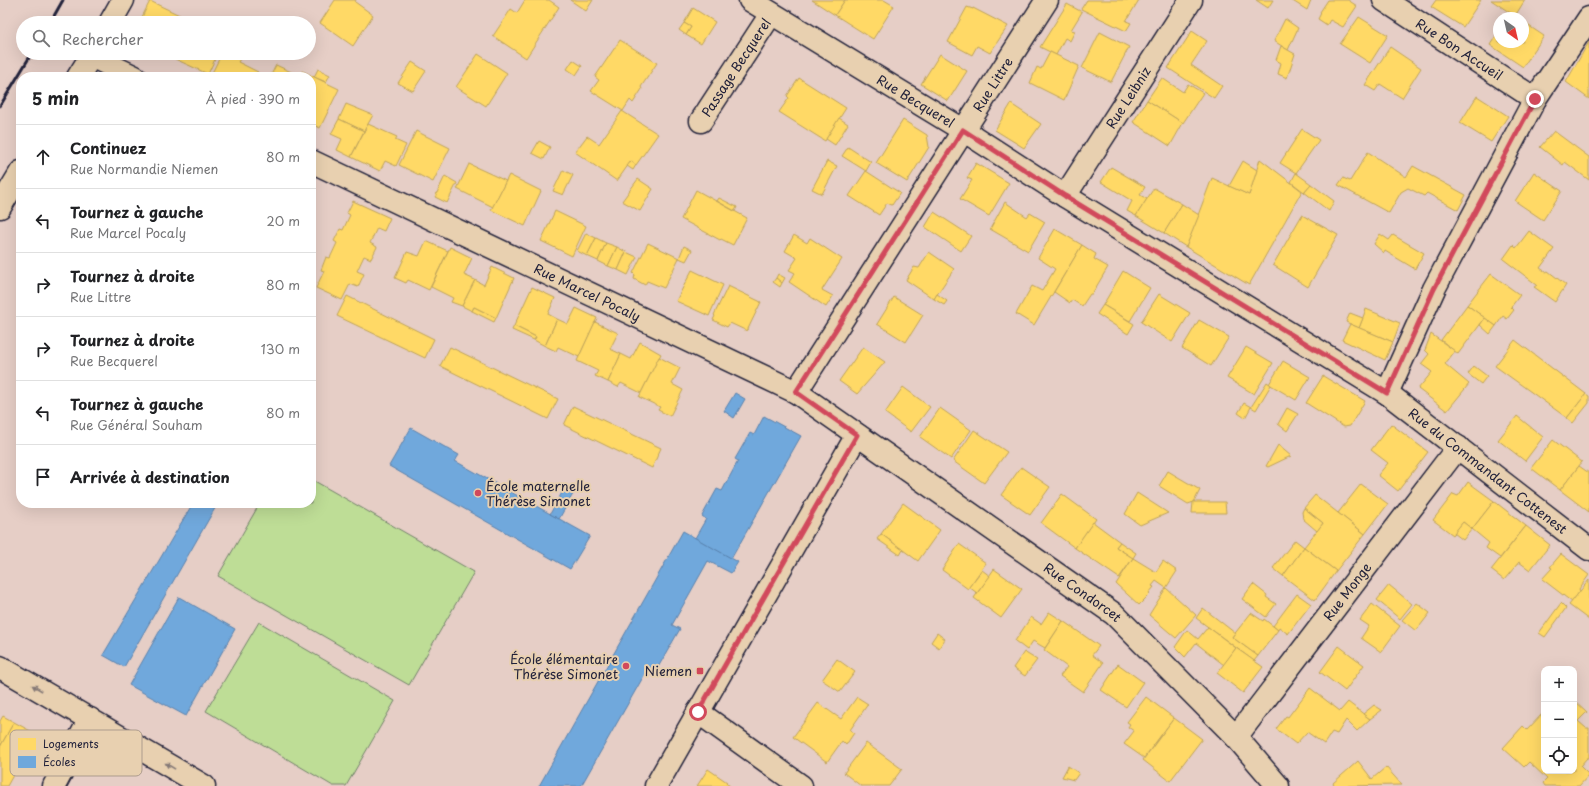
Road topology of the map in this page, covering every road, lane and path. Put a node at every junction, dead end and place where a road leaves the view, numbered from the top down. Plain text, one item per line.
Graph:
1 (123, 0) edge
2 (750, 0) edge
3 (1048, 0) edge
4 (1191, 0) edge
5 (1384, 0) edge
6 (771, 14) junction
7 (114, 16) edge
8 (1589, 18) edge
9 (88, 60) edge
10 (103, 60) edge
11 (81, 72) edge
12 (126, 72) edge
13 (1535, 99) junction
14 (701, 121) dead end
15 (963, 130) junction
16 (316, 162) edge
17 (16, 180) edge
18 (1065, 196) junction
19 (0, 207) edge
20 (796, 392) junction
21 (1387, 393) junction
22 (857, 435) junction
23 (1458, 447) junction
24 (1589, 550) edge
25 (0, 667) edge
26 (698, 712) junction
27 (90, 719) junction
28 (84, 730) edge
29 (109, 730) edge
30 (1236, 737) junction
31 (142, 750) edge
32 (59, 776) edge
33 (54, 786) edge
34 (204, 786) edge
35 (656, 786) edge
36 (801, 786) edge
37 (1278, 786) edge

1 - 7 street
2 - 6 street, Rue Becquerel
3 - 15 street, Rue Littre
4 - 18 street, Rue Leibniz
5 - 13 street, Rue Bon Accueil
6 - 14 street, Passage Becquerel
6 - 15 street, Rue Becquerel
8 - 13 street
9 - 11 street
10 - 12 street
13 - 21 street
15 - 18 street, Rue Becquerel
15 - 20 street, Rue Littre
16 - 20 street, Rue Marcel Pocaly
17 - 19 street
18 - 21 street, Rue Becquerel
20 - 22 street, Rue Marcel Pocaly
21 - 23 street, Rue du Commandant Cottenest
22 - 26 street
22 - 30 street, Rue Condorcet
23 - 24 street, Rue du Commandant Cottenest
23 - 30 street, Rue Monge
27 -> 25 street
26 - 35 street
26 - 36 street
27 - 28 street
29 -> 27 street
30 - 37 street, Rue Condorcet
34 -> 31 street
32 - 33 street

